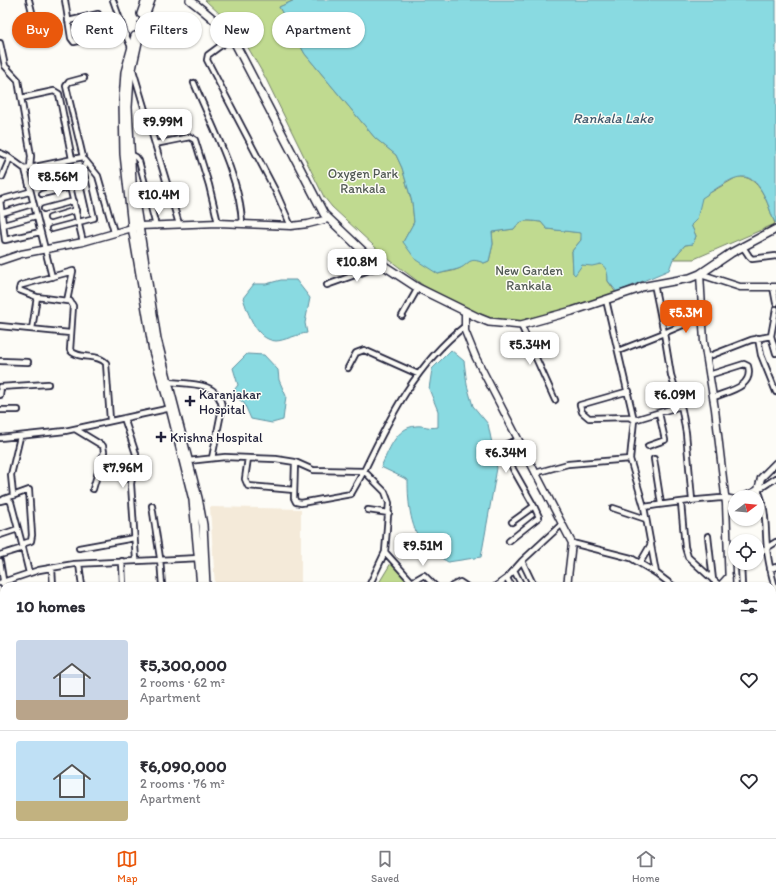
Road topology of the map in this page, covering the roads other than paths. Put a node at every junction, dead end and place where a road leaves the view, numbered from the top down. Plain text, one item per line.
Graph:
1 (29, 0) edge
2 (64, 0) edge
3 (113, 0) edge
4 (146, 0) edge
5 (151, 0) edge
6 (190, 0) edge
7 (32, 12) edge
8 (210, 15) edge
9 (71, 20) edge
10 (68, 21) junction
11 (71, 38) edge
12 (0, 42) edge
13 (131, 47) junction
14 (217, 48) edge
15 (236, 48) edge
16 (132, 67) junction
17 (84, 78) dead end
18 (194, 83) dead end
19 (21, 98) junction
20 (155, 144) junction
21 (0, 153) edge
22 (130, 154) junction
23 (83, 157) junction
24 (10, 158) junction
25 (72, 159) junction
26 (64, 161) junction
27 (86, 162) junction
28 (30, 168) junction
29 (25, 170) junction
30 (2, 177) dead end
31 (71, 187) junction
32 (29, 192) junction
33 (42, 194) dead end
34 (0, 200) edge
35 (74, 201) junction
36 (32, 204) junction
37 (44, 209) dead end
38 (76, 210) junction
39 (2, 213) junction
40 (36, 216) junction
41 (50, 218) dead end
42 (328, 219) junction
43 (79, 221) junction
44 (218, 223) junction
45 (5, 224) junction
46 (179, 224) junction
47 (242, 224) junction
48 (156, 226) junction
49 (291, 226) junction
50 (135, 227) junction
51 (52, 229) dead end
52 (776, 230) edge
53 (40, 232) junction
54 (114, 232) junction
55 (83, 242) junction
56 (743, 247) junction
57 (45, 250) junction
58 (776, 256) edge
59 (0, 261) edge
60 (383, 265) junction
61 (700, 274) junction
62 (52, 277) junction
63 (654, 284) junction
64 (327, 285) dead end
65 (775, 287) edge
66 (418, 288) junction
67 (37, 297) junction
68 (67, 300) junction
69 (606, 300) junction
70 (776, 303) edge
71 (776, 309) edge
72 (465, 312) junction
73 (402, 316) dead end
74 (702, 317) junction
75 (521, 325) junction
76 (0, 326) edge
77 (465, 326) junction
78 (32, 329) junction
79 (70, 333) junction
80 (664, 333) junction
81 (771, 336) junction
82 (758, 338) junction
83 (774, 346) edge
84 (618, 351) junction
85 (776, 353) edge
86 (707, 356) junction
87 (0, 361) edge
88 (28, 362) dead end
89 (348, 368) dead end
90 (418, 374) junction
91 (709, 375) junction
92 (168, 382) junction
93 (48, 384) dead end
94 (0, 387) edge
95 (628, 392) junction
96 (776, 392) edge
97 (0, 395) edge
98 (714, 396) junction
99 (555, 400) dead end
100 (681, 406) junction
101 (173, 408) junction
102 (0, 410) edge
103 (18, 410) dead end
104 (658, 413) junction
105 (124, 418) junction
106 (110, 420) junction
107 (634, 420) junction
108 (75, 429) junction
109 (20, 437) junction
110 (0, 438) edge
111 (518, 440) junction
112 (648, 446) dead end
113 (212, 458) junction
114 (248, 458) junction
115 (630, 459) junction
116 (654, 459) dead end
117 (187, 462) junction
118 (295, 462) junction
119 (776, 463) edge
120 (364, 472) junction
121 (535, 473) junction
122 (776, 478) edge
123 (93, 488) dead end
124 (294, 490) junction
125 (758, 490) joint
126 (13, 495) junction
127 (726, 498) junction
128 (2, 500) edge
129 (692, 500) junction
130 (681, 503) junction
131 (661, 504) junction
132 (152, 506) dead end
133 (534, 506) junction
134 (644, 507) junction
135 (764, 507) edge
136 (613, 508) dead end
137 (368, 510) dead end
138 (390, 512) junction
139 (646, 519) junction
140 (512, 522) dead end
141 (562, 524) junction
142 (18, 529) junction
143 (0, 535) edge
144 (708, 536) dead end
145 (134, 538) junction
146 (509, 541) dead end
147 (776, 542) edge
148 (572, 544) junction
149 (651, 544) junction
150 (23, 546) junction
151 (79, 548) dead end
152 (766, 548) junction
153 (385, 552) junction
154 (0, 555) edge
155 (160, 558) junction
156 (202, 558) junction
157 (136, 560) junction
158 (0, 561) edge
159 (122, 561) junction
160 (522, 561) junction
161 (728, 561) edge
162 (640, 563) junction
163 (79, 564) junction
164 (776, 567) edge
165 (52, 568) junction
166 (770, 569) junction
167 (514, 570) junction
168 (729, 570) edge
169 (741, 570) edge
170 (29, 573) junction
171 (656, 573) junction
172 (729, 576) junction
173 (507, 578) junction
174 (713, 580) junction
175 (3, 582) edge
176 (8, 582) edge
177 (54, 582) edge
178 (81, 582) edge
179 (123, 582) edge
180 (162, 582) edge
181 (200, 582) edge
182 (205, 582) edge
183 (371, 582) edge
184 (412, 582) joint
185 (431, 582) edge
186 (502, 582) edge
187 (509, 582) edge
188 (520, 582) edge
189 (532, 582) edge
190 (567, 582) edge
191 (667, 582) edge
192 (715, 582) edge
193 (724, 582) edge
194 (729, 582) edge
195 (742, 582) edge
196 (774, 582) edge

1 - 7 street
2 - 10 street
3 - 13 street
4 - 13 main road
5 - 16 main road
6 - 8 main road
9 - 10 street
10 - 11 street
12 - 19 street
13 - 50 main road
14 - 49 street
15 - 42 main road
16 - 20 street
16 - 22 main road
17 - 23 street
18 - 47 street
19 - 25 street
19 - 28 street
20 - 44 street
20 - 46 street
21 - 24 street
22 - 48 street
22 - 50 main road
23 - 25 street
23 - 27 street
24 - 29 street
24 - 30 street
25 - 26 street
26 - 28 street
26 - 31 street
27 - 43 street
27 - 54 street
28 - 29 street
29 - 32 street
31 - 33 street
31 - 35 street
32 - 34 street
32 - 36 street
34 - 39 street
35 - 37 street
35 - 38 street
36 - 39 street
36 - 40 street
38 - 41 street
38 - 43 street
39 - 45 street
40 - 45 street
40 - 53 street
42 - 49 street
42 - 60 main road
43 - 51 street
43 - 55 street
44 - 46 street
44 - 47 street
45 - 53 street
46 - 48 street
47 - 49 street
48 - 50 street
50 - 54 street
50 - 92 main road
50 - 101 main road
52 - 56 main road
53 - 57 street
54 - 55 street
55 - 57 street
56 - 58 street
56 - 61 main road
57 - 59 street
57 - 62 street
60 - 64 street
60 - 66 main road
61 - 63 main road
61 - 65 street
61 - 74 street
62 - 67 street
62 - 68 street
63 - 69 main road
63 - 80 street
65 - 70 street
66 - 72 main road
66 - 73 street
67 - 68 street
67 - 78 street
68 - 79 street
69 - 75 main road
69 - 84 street
71 - 81 street
72 - 75 main road
72 - 77 street
74 - 80 street
74 - 86 street
75 - 99 street
76 - 78 street
77 - 90 street
77 - 111 street
78 - 79 street
79 - 106 street
80 - 84 street
80 - 100 street
81 - 82 street
81 - 83 street
82 - 86 street
82 - 96 street
83 - 85 street
84 - 95 street
86 - 91 street
87 - 88 street
89 - 90 street
90 - 120 street
91 - 98 street
91 - 98 street
92 - 101 main road
92 - 113 street
93 - 94 street
94 - 97 street
95 - 107 street
95 - 107 street
98 - 127 street
100 - 104 street
100 - 129 street
101 - 105 street
101 - 117 main road
101 - 117 main road
102 - 103 street
104 - 107 street
104 - 112 street
105 - 106 street
105 - 145 street
106 - 108 street
107 - 115 street
108 - 109 street
108 - 123 street
109 - 110 street
109 - 126 street
111 - 121 street
111 - 133 street
113 - 114 street
113 - 117 street
114 - 118 street
114 - 124 street
115 - 121 street
115 - 134 street
116 - 131 street
117 - 156 main road
118 - 120 street
118 - 124 street
119 - 125 street
120 - 124 street
120 - 138 street
121 - 141 street
122 - 125 street
126 - 128 street
126 - 150 street
127 - 129 street
127 - 161 street
128 - 142 street
129 - 130 street
130 - 131 street
130 - 174 street
131 - 134 street
132 - 155 street
133 - 140 street
133 - 146 street
134 - 139 street
135 - 152 street
136 - 139 street
137 - 138 street
138 - 153 street
139 - 149 street
141 - 148 street
141 - 160 street
142 - 143 street
142 - 150 street
144 - 174 street
145 - 151 street
145 - 157 street
147 - 152 street
148 - 162 street
148 - 190 street
149 - 162 street
149 - 171 street
150 - 154 street
150 - 170 street
152 - 166 street
153 - 183 street
153 - 184 street
155 - 156 street
155 - 157 street
155 - 180 street
156 - 181 main road
156 - 182 main road
157 - 159 street
158 - 175 street
159 - 163 street
159 - 179 street
160 - 167 street
160 - 189 street
162 - 171 street
163 - 165 street
163 - 178 street
164 - 166 street
165 - 170 street
165 - 177 street
166 - 196 street
167 - 173 street
167 - 188 street
168 - 172 street
169 - 195 street
170 - 176 street
171 - 191 street
172 - 193 street
172 - 194 street
173 - 186 street
173 - 187 street
174 - 192 street
184 - 185 street

